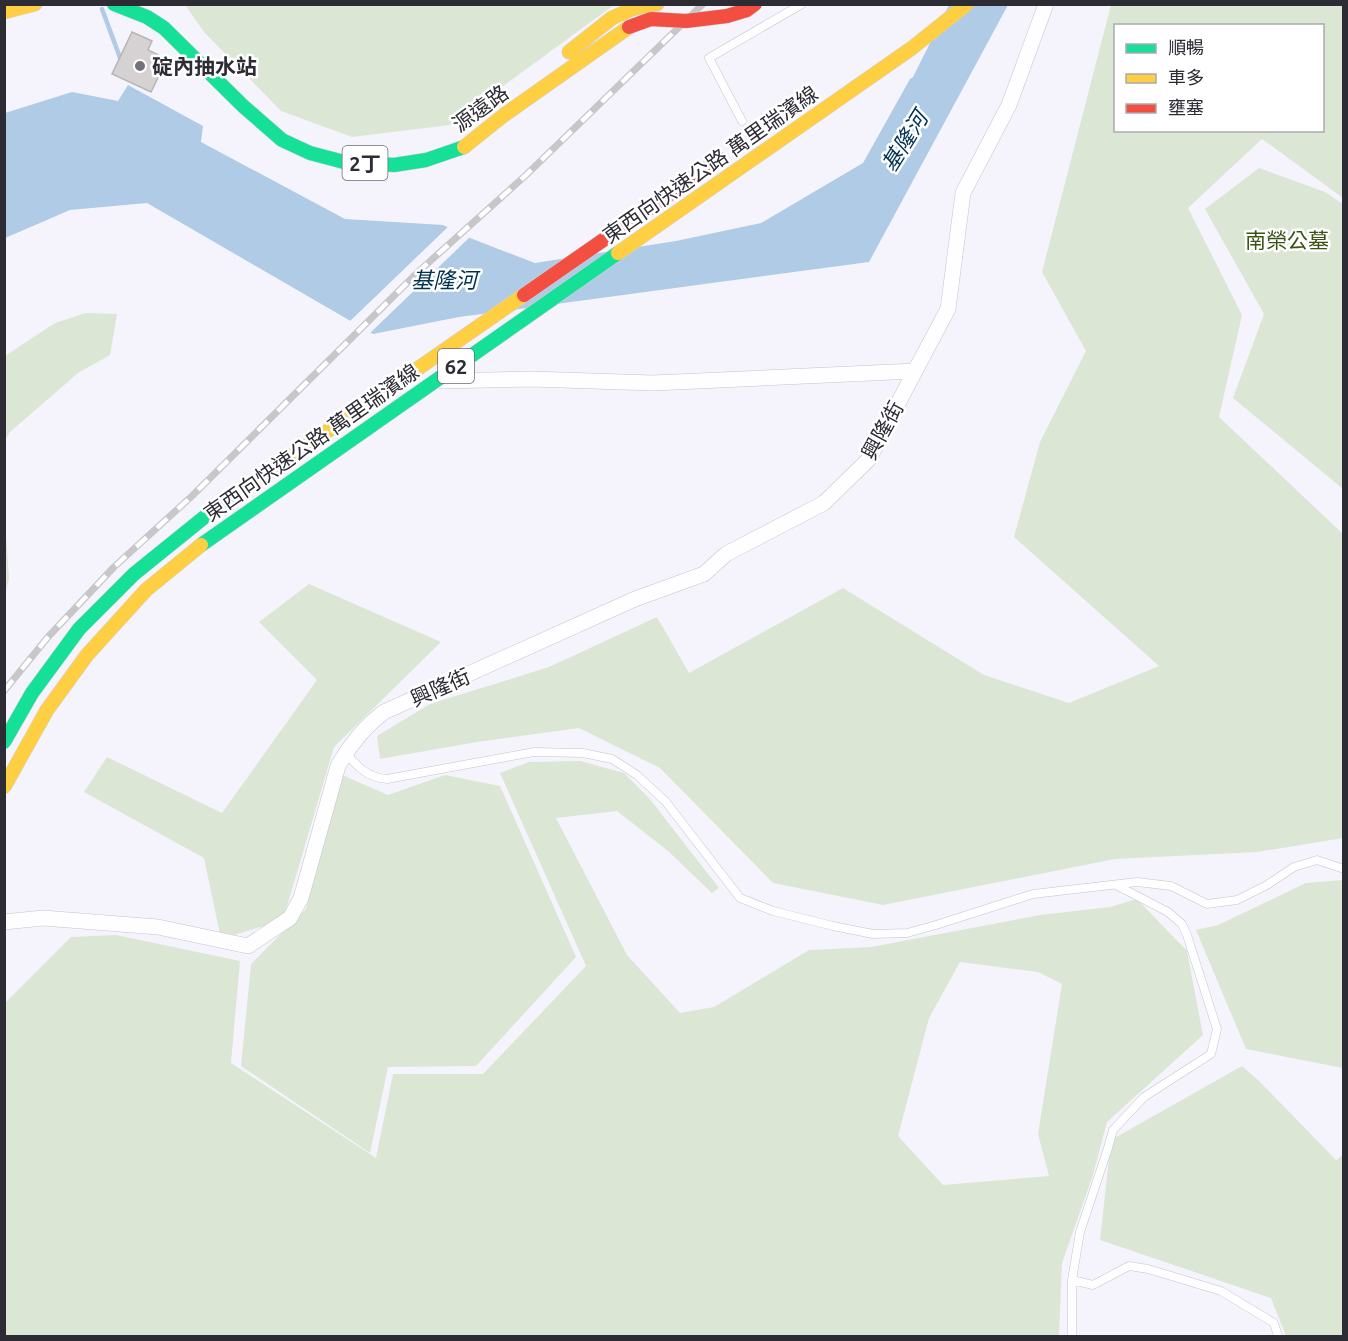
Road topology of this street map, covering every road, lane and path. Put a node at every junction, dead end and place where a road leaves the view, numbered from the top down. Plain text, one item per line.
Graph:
1 (36, 4) edge
2 (114, 4) edge
3 (657, 4) edge
4 (755, 4) edge
5 (802, 4) edge
6 (967, 4) edge
7 (1046, 4) edge
8 (4, 12) edge
9 (185, 30) dead end
10 (741, 121) dead end
11 (732, 151) dead end
12 (915, 371) junction
13 (4, 742) edge
14 (346, 753) junction
15 (4, 766) edge
16 (4, 787) edge
17 (1344, 869) edge
18 (1115, 884) junction
19 (4, 922) edge
20 (1072, 1280) junction
21 (1072, 1336) edge
22 (1278, 1336) edge

1 - 8 main road
2 - 4 main road, 源遠路 / 2丁, bridge
3 - 9 main road, 源遠路 / 2丁
5 - 10 lane
6 - 16 main road, 東西向快速公路 萬里瑞濱線 / 62, bridge
7 - 12 street, 興隆街
11 - 13 main road, 東西向快速公路 萬里瑞濱線 / 62, bridge
12 - 14 street, 興隆街
12 - 15 street, 興隆街
14 - 18 lane
14 - 19 street, 興隆街
17 - 18 lane
18 - 20 lane
20 - 21 lane
20 - 22 lane

